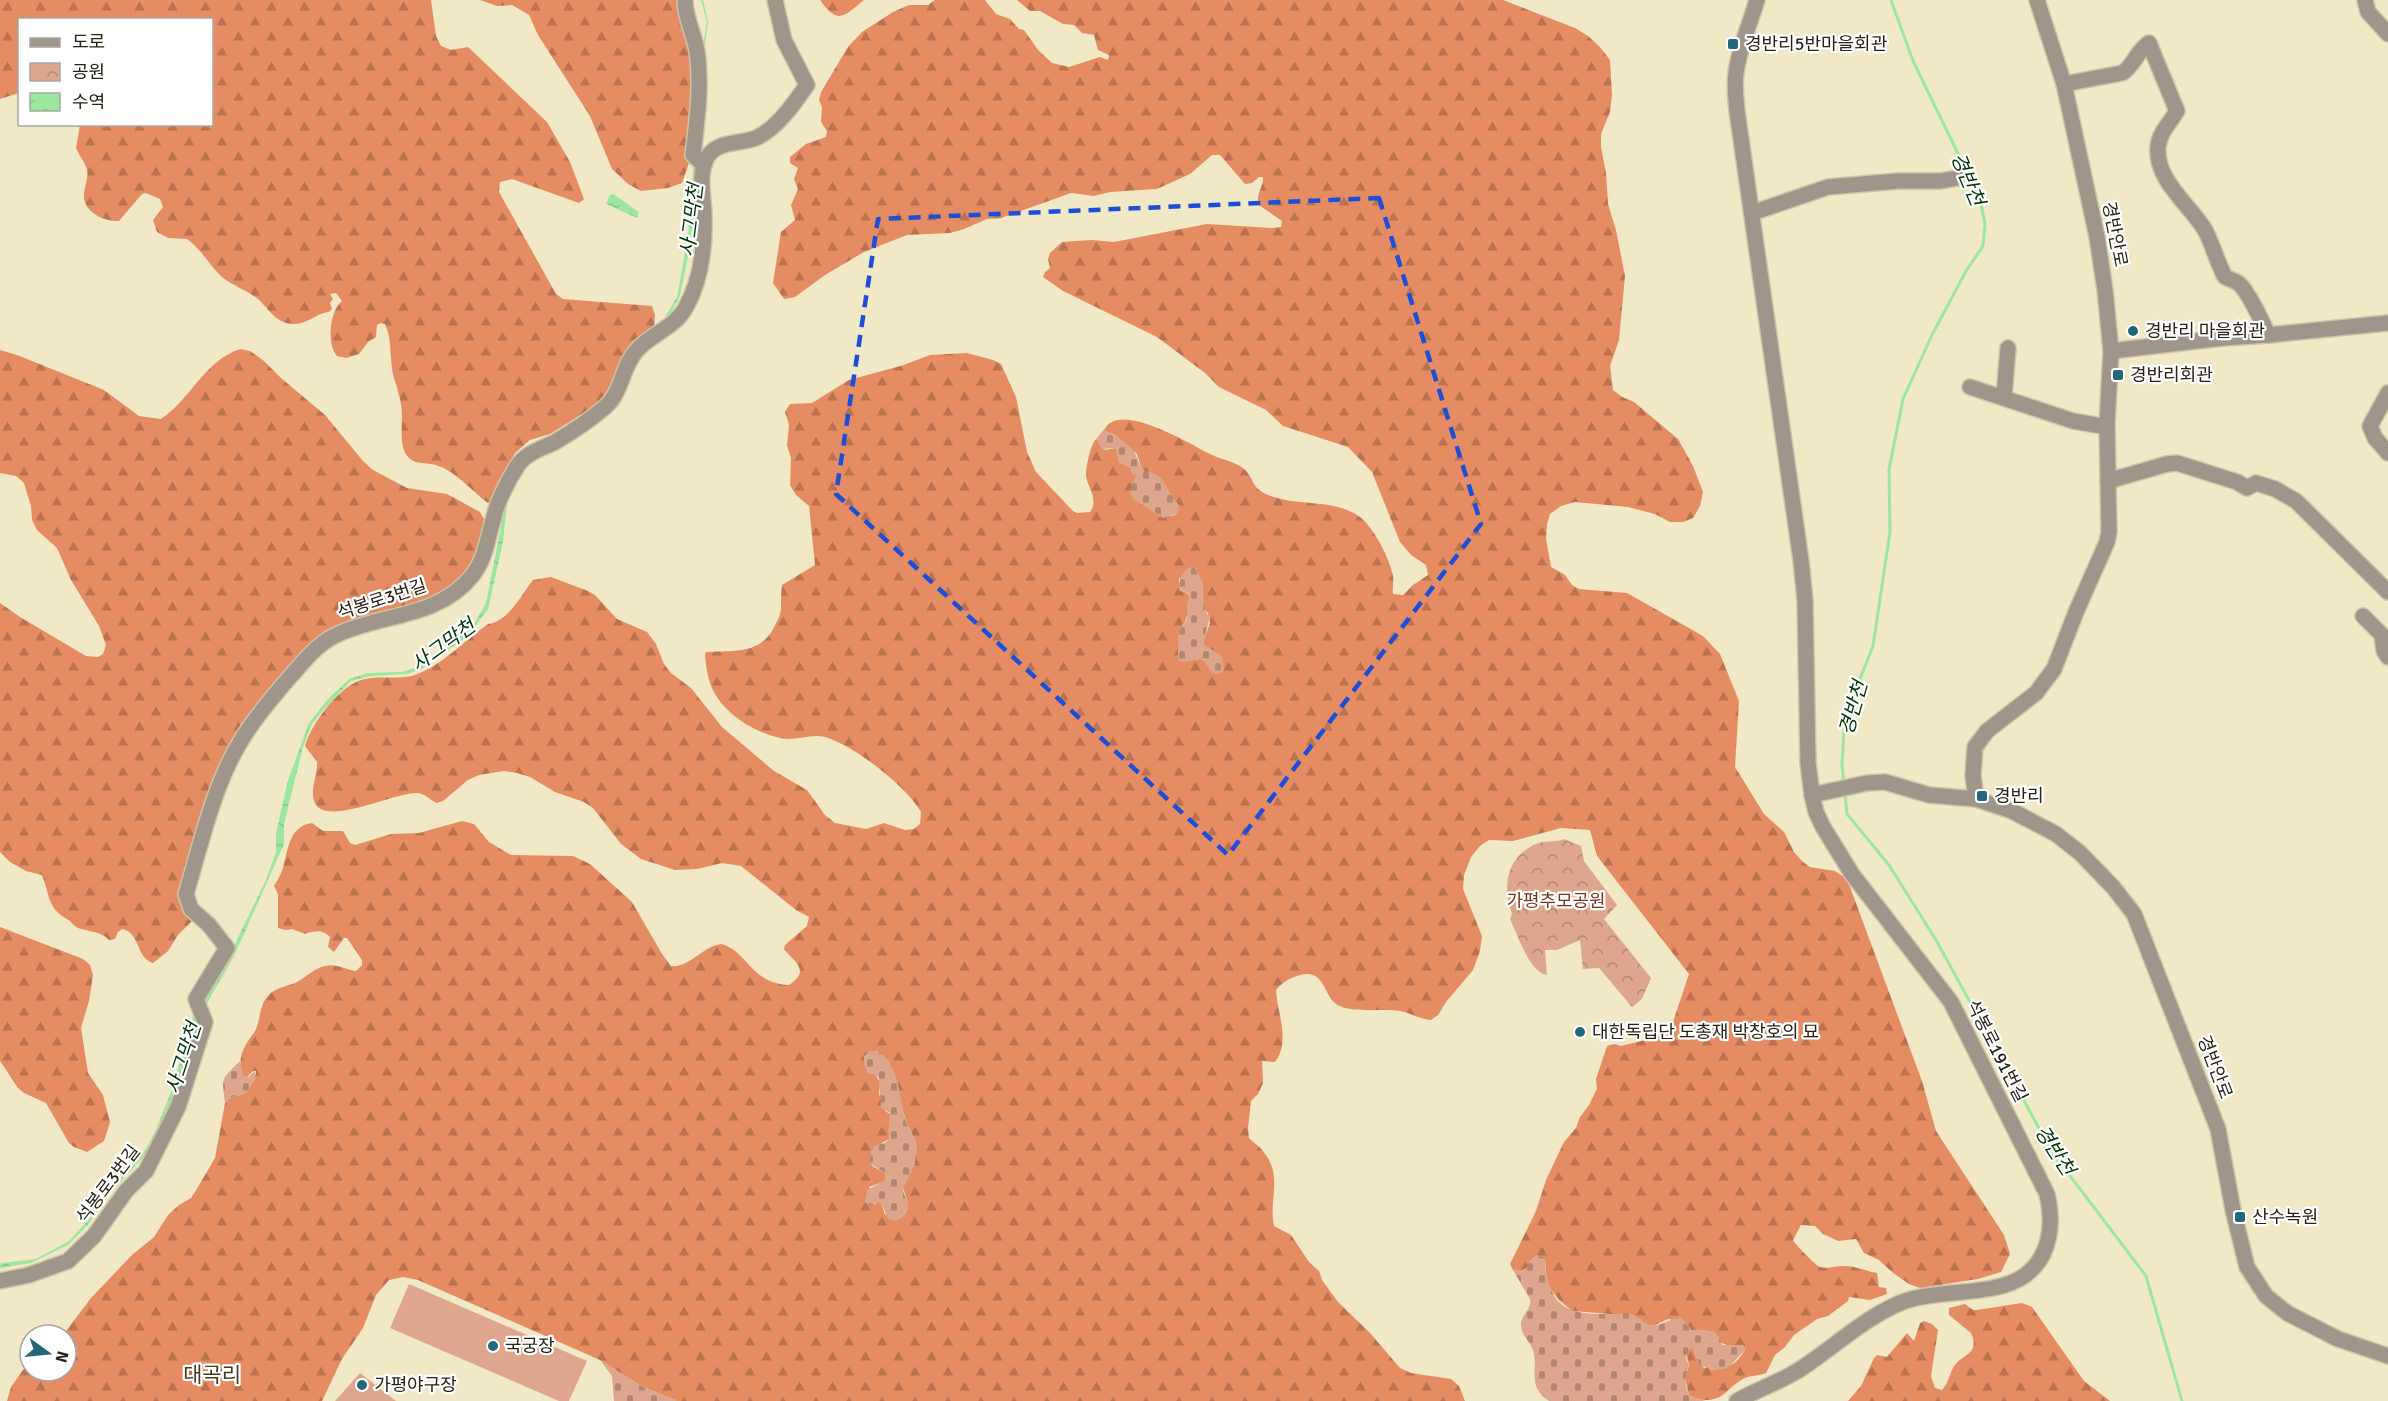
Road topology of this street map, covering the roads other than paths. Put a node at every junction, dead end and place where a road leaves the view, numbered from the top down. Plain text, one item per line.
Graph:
1 (685, 0) edge
2 (775, 0) edge
3 (1757, 0) edge
4 (2037, 0) edge
5 (2365, 0) edge
6 (2388, 34) edge
7 (2064, 84) junction
8 (700, 161) junction
9 (1957, 178) dead end
10 (1752, 213) junction
11 (2388, 323) edge
12 (2268, 335) junction
13 (2008, 348) dead end
14 (2111, 351) junction
15 (1970, 387) dead end
16 (2388, 393) edge
17 (2004, 397) junction
18 (2107, 427) junction
19 (2388, 453) edge
20 (2108, 481) junction
21 (2388, 592) edge
22 (2363, 616) dead end
23 (2388, 657) edge
24 (1818, 794) junction
25 (1976, 799) junction
26 (0, 1281) edge
27 (2388, 1356) edge
28 (1737, 1401) edge

1 - 8 street, 석봉로3번길
2 - 8 street
3 - 10 street, 석봉로191번길
4 - 7 street, 경반안로
5 - 6 street
7 - 12 street
7 - 14 street, 경반안로
8 - 26 street, 석봉로3번길
9 - 10 street
10 - 24 street, 석봉로191번길
11 - 12 street
12 - 14 street
13 - 17 street
14 - 18 street, 경반안로
15 - 17 street
16 - 19 street
17 - 18 street
18 - 20 street, 경반안로
20 - 21 street
20 - 25 street, 경반안로
22 - 23 street
24 - 25 street, 경반안로
24 - 28 street, 석봉로191번길
25 - 27 street, 경반안로

